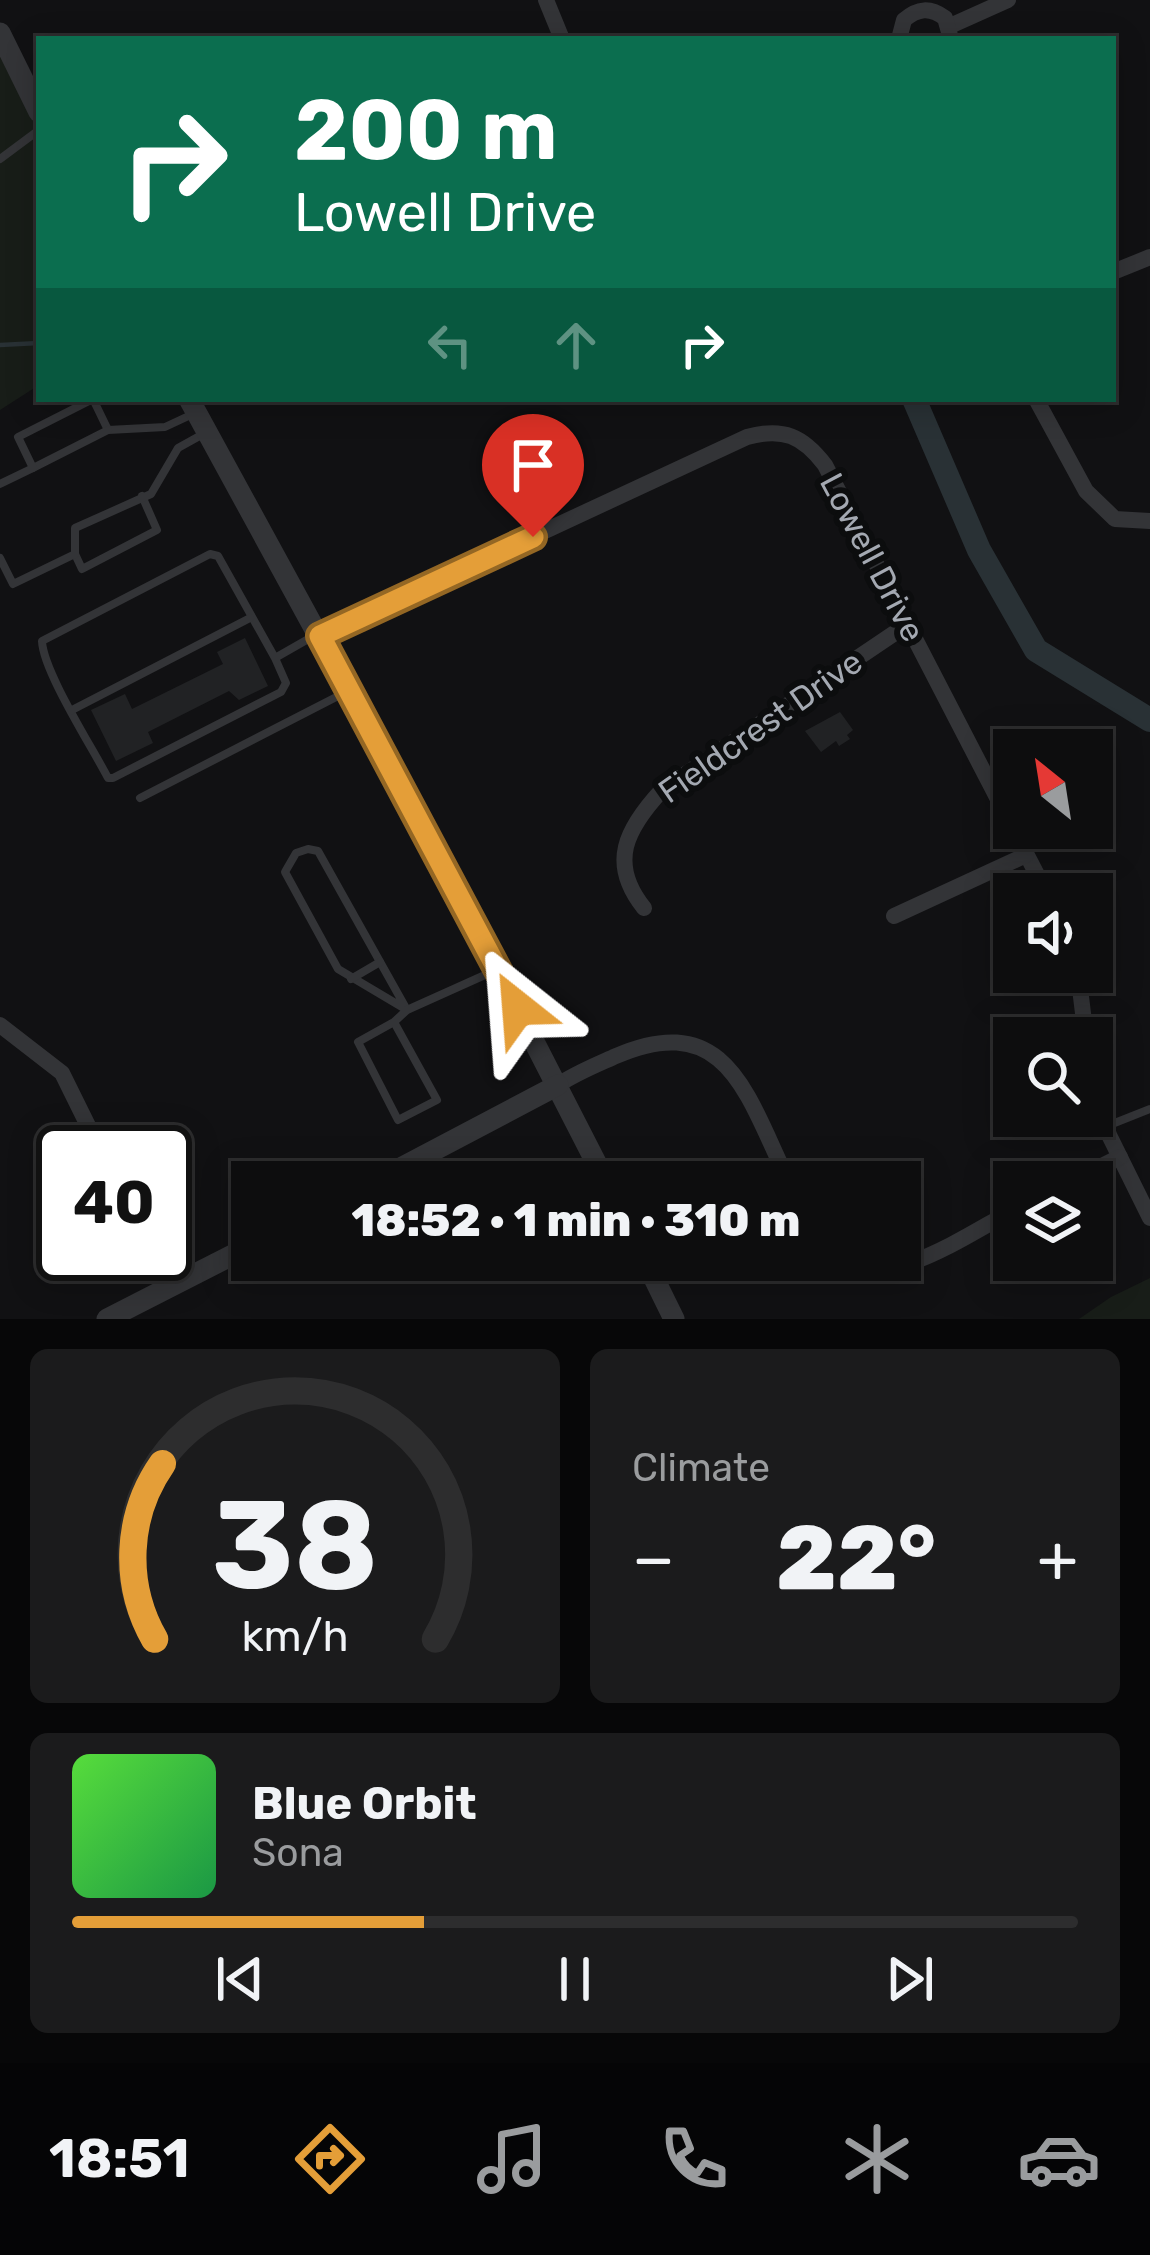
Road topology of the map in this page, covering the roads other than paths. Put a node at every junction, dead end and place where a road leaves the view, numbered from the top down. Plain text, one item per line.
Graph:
1 (546, 0) edge
2 (1009, 0) edge
3 (951, 32) edge
4 (0, 33) edge
5 (561, 36) edge
6 (900, 36) edge
7 (36, 106) edge
8 (36, 132) edge
9 (0, 159) edge
10 (1150, 257) edge
11 (1116, 271) edge
12 (87, 402) edge
13 (94, 402) edge
14 (1038, 402) edge
15 (197, 414) edge
16 (108, 430) junction
17 (33, 468) junction
18 (0, 484) edge
19 (142, 496) junction
20 (1150, 521) edge
21 (75, 554) junction
22 (0, 558) edge
23 (250, 618) junction
24 (908, 624) junction
25 (319, 635) junction
26 (274, 658) junction
27 (347, 692) junction
28 (72, 710) junction
29 (140, 798) dead end
30 (1026, 854) junction
31 (1036, 873) edge
32 (644, 908) dead end
33 (894, 916) dead end
34 (380, 962) junction
35 (498, 969) junction
36 (351, 980) junction
37 (407, 1010) junction
38 (394, 1022) junction
39 (0, 1025) edge
40 (558, 1085) junction
41 (1150, 1108) edge
42 (1113, 1123) edge
43 (88, 1125) edge
44 (1111, 1137) edge
45 (1120, 1157) junction
46 (414, 1161) edge
47 (596, 1161) edge
48 (778, 1161) edge
49 (1112, 1161) edge
50 (1143, 1186) edge
51 (1150, 1218) edge
52 (993, 1221) edge
53 (231, 1255) edge
54 (921, 1258) edge
55 (162, 1281) edge
56 (655, 1281) edge
57 (166, 1290) junction
58 (107, 1319) edge
59 (674, 1319) edge

1 - 5 street
2 - 3 street
3 - 6 street
4 - 7 street
8 - 9 lane
10 - 11 street
12 - 17 lane
13 - 16 lane
14 - 20 street
15 - 16 lane
15 - 19 lane
15 - 25 street
16 - 17 lane
17 - 18 lane
19 - 21 lane
19 - 21 lane
21 - 22 lane
23 - 26 lane
23 - 28 lane
23 - 28 lane
24 - 25 street, Lowell Drive
24 - 30 street, Lowell Drive
24 - 32 street, Fieldcrest Drive
25 - 26 lane
25 - 27 street
26 - 28 lane
27 - 29 lane
27 - 35 street
30 - 31 street, Lowell Drive
30 - 33 street
34 - 36 lane
34 - 36 lane
34 - 37 lane
35 - 37 lane
35 - 40 street
36 - 37 lane
37 - 38 lane
38 - 38 lane
39 - 43 street
40 - 46 street
40 - 47 street
40 - 48 street
41 - 42 lane
44 - 45 street
45 - 49 street
45 - 50 street
50 - 51 street
52 - 54 street
53 - 57 street
55 - 57 street
56 - 59 street
57 - 58 street

